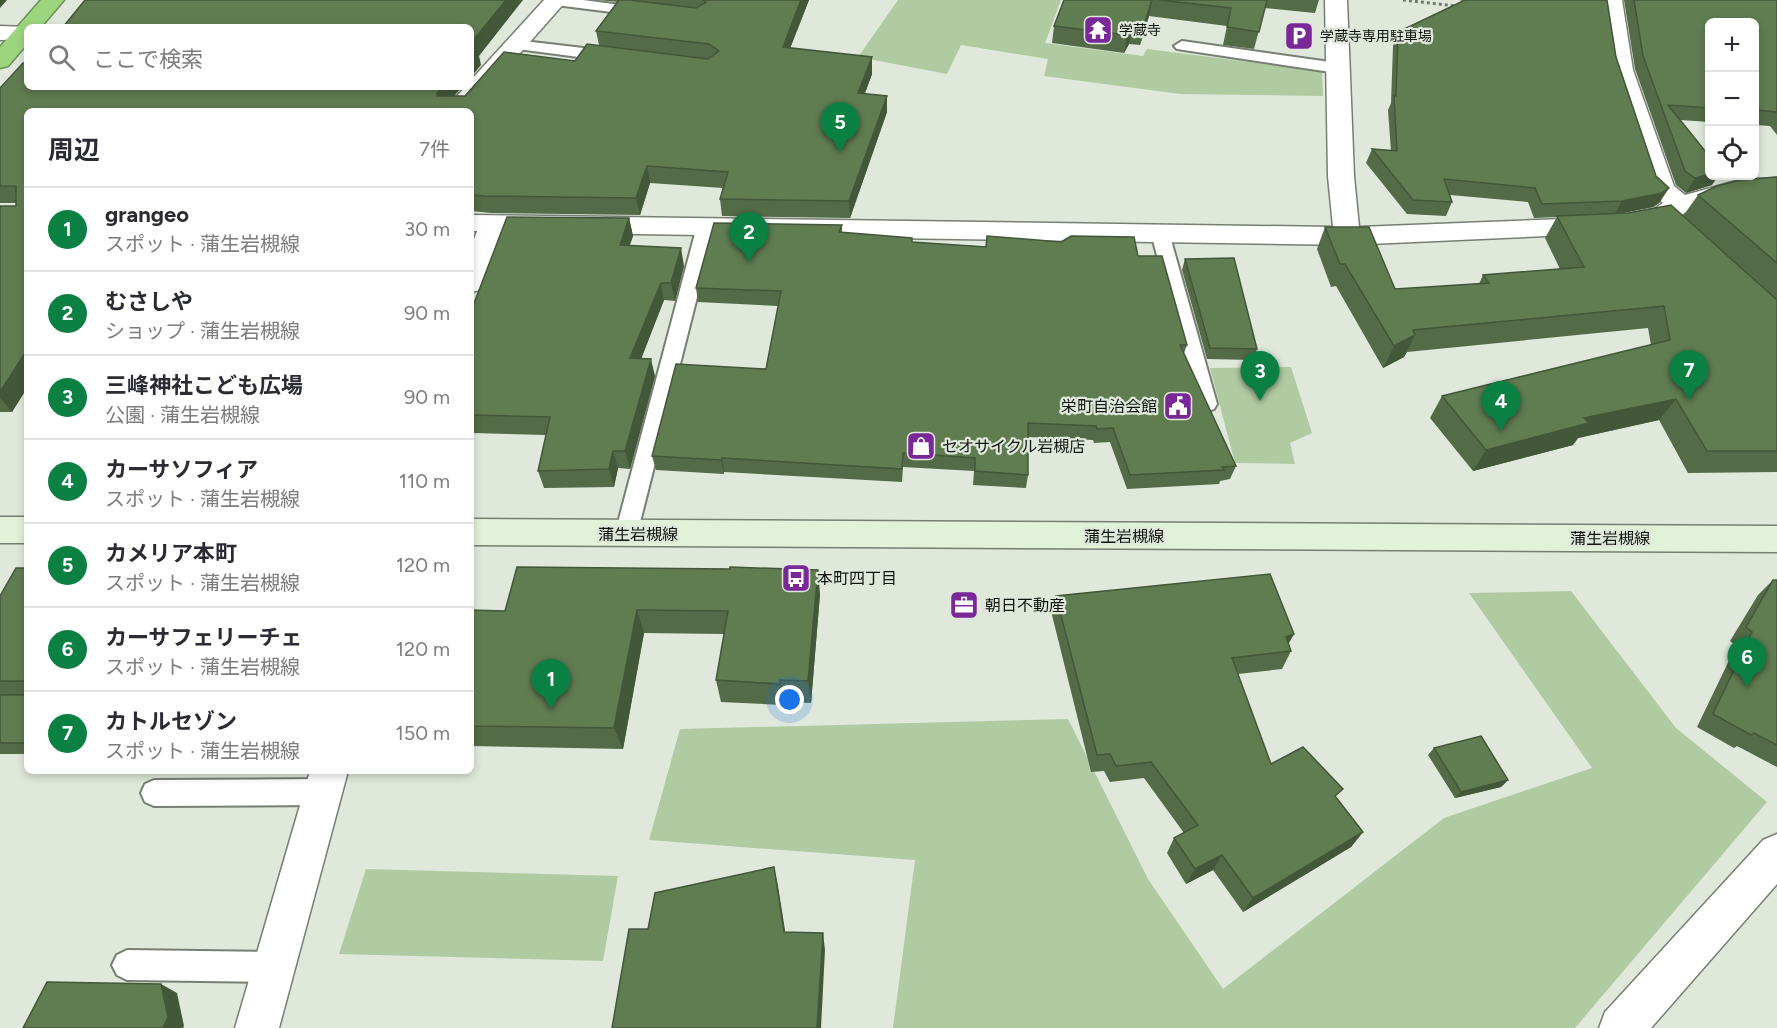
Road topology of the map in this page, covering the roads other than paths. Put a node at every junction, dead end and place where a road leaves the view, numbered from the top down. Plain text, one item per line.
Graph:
1 (52, 0) edge
2 (556, 0) edge
3 (1336, 0) edge
4 (1611, 0) edge
5 (655, 13) edge
6 (32, 24) edge
7 (24, 30) edge
8 (0, 33) edge
9 (24, 34) edge
10 (515, 45) junction
11 (1182, 46) dead end
12 (630, 58) edge
13 (0, 62) edge
14 (1337, 68) junction
15 (459, 108) edge
16 (1777, 186) edge
17 (1674, 217) junction
18 (483, 223) edge
19 (706, 226) junction
20 (1160, 233) junction
21 (1347, 236) junction
22 (474, 268) edge
23 (1208, 404) edge
24 (0, 530) edge
25 (24, 530) edge
26 (474, 532) edge
27 (626, 534) junction
28 (1777, 539) edge
29 (326, 782) edge
30 (154, 793) dead end
31 (1777, 855) edge
32 (127, 965) dead end
33 (276, 967) junction
34 (257, 1028) edge
35 (1621, 1028) edge

1 - 6 highway
2 - 5 lane
2 - 10 street
3 - 14 street
4 - 17 street
7 - 8 street
9 - 13 highway
10 - 12 lane
10 - 15 street
11 - 14 lane
14 - 21 street
16 - 17 street
17 - 21 street
18 - 19 street
18 - 22 street
19 - 20 street
19 - 27 lane
20 - 21 street
20 - 23 lane
24 - 25 main road
26 - 27 main road, 蒲生岩槻線
27 - 28 main road, 蒲生岩槻線
29 - 30 lane
29 - 33 street
31 - 35 street
32 - 33 lane
33 - 34 street

